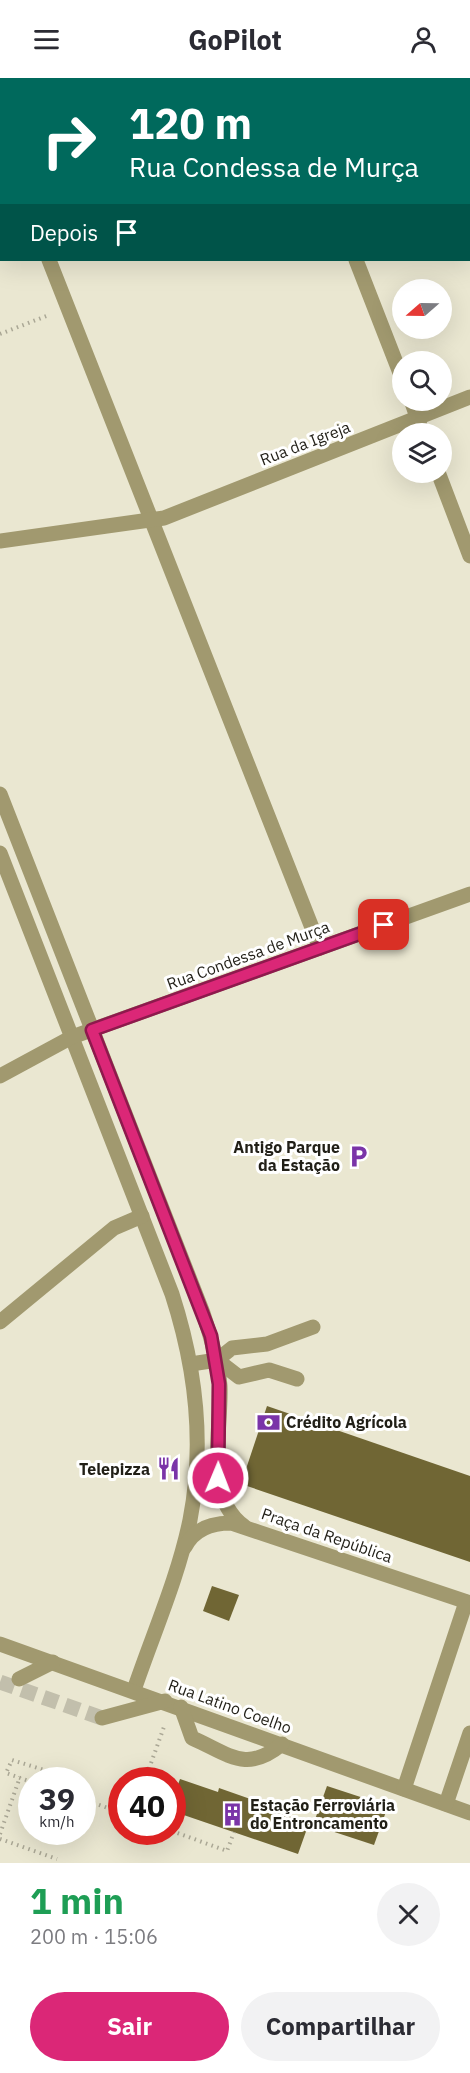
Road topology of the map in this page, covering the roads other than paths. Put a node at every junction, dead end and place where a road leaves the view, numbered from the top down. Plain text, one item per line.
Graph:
1 (50, 261) edge
2 (356, 261) edge
3 (392, 352) edge
4 (470, 397) edge
5 (415, 411) edge
6 (417, 418) junction
7 (419, 423) edge
8 (442, 483) edge
9 (152, 519) junction
10 (0, 542) edge
11 (470, 556) edge
12 (0, 794) edge
13 (0, 853) edge
14 (470, 894) edge
15 (320, 948) junction
16 (92, 1030) junction
17 (72, 1037) junction
18 (0, 1076) edge
19 (142, 1216) junction
20 (0, 1322) edge
21 (313, 1327) dead end
22 (217, 1360) junction
23 (191, 1364) junction
24 (297, 1379) dead end
25 (244, 1526) junction
26 (182, 1553) junction
27 (468, 1603) edge
28 (0, 1644) edge
29 (53, 1662) junction
30 (19, 1679) dead end
31 (134, 1690) junction
32 (173, 1704) junction
33 (102, 1718) tunnel mouth
34 (470, 1733) edge
35 (282, 1744) junction
36 (404, 1789) junction
37 (446, 1804) junction
38 (470, 1813) edge

1 - 9 street
2 - 3 street
4 - 6 street, Rua da Igreja
5 - 6 street
6 - 7 street
6 - 9 street, Rua da Igreja
8 - 11 street
9 - 10 street, Rua da Igreja
9 - 15 street
12 - 16 street
13 - 17 street
14 - 15 street, Rua Condessa de Murça
15 - 16 street, Rua Condessa de Murça
16 - 17 street, Rua Condessa de Murça
16 - 22 street
17 - 18 street, Rua Condessa de Murça
17 - 19 street
19 - 20 street
19 - 23 street
21 - 22 street
22 - 23 street
22 - 24 street
22 - 25 street
23 - 26 street
25 - 26 street, Praça da República
25 - 27 street, Praça da República
26 - 31 street
27 - 36 street
28 - 29 street, Rua Latino Coelho
29 - 30 street
29 - 31 street, Rua Latino Coelho
31 - 32 street, Rua Latino Coelho
32 - 33 street
32 - 35 street, Rua Latino Coelho
32 - 35 street
34 - 37 street
35 - 36 street, Rua Latino Coelho
36 - 37 street, Rua Latino Coelho
37 - 38 street, Rua Latino Coelho

